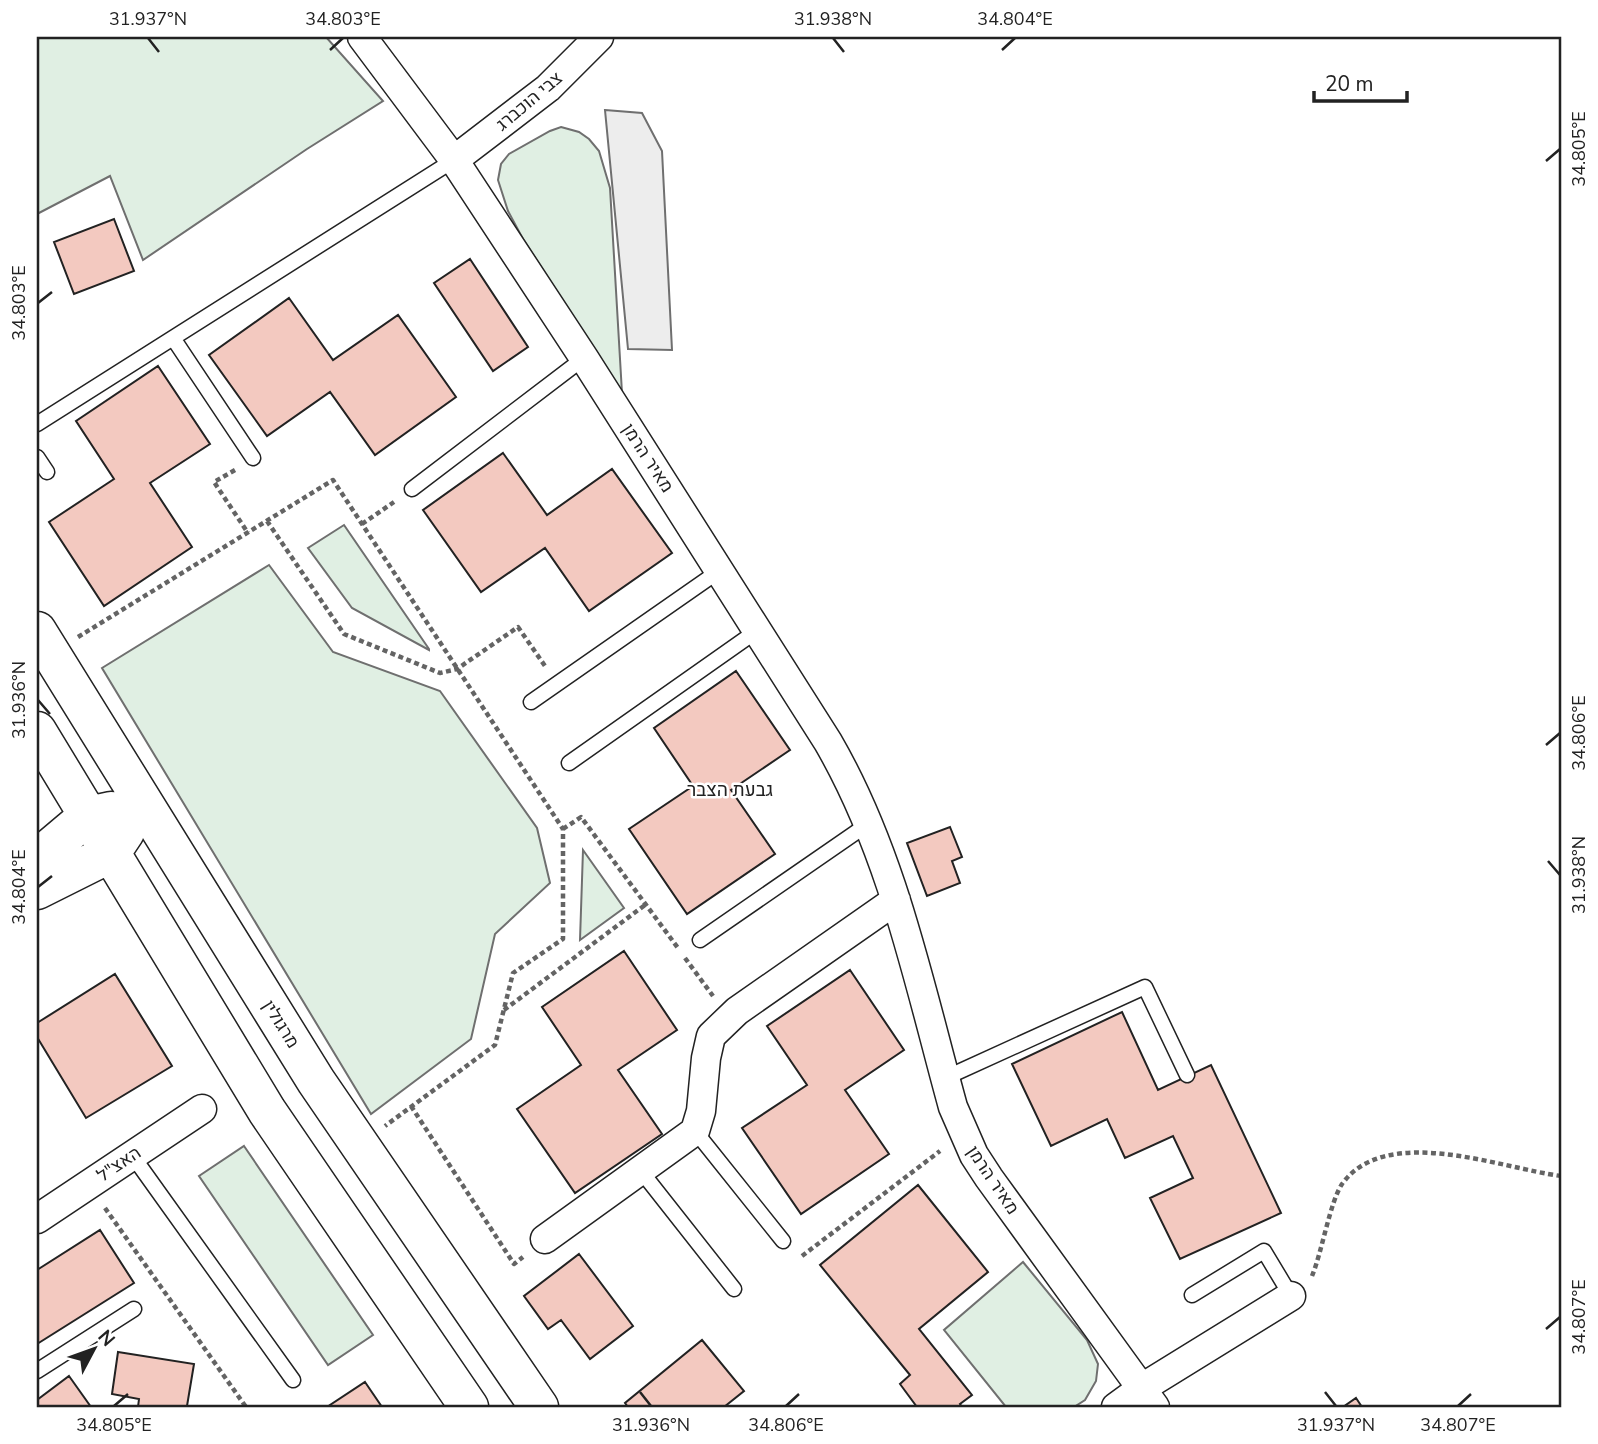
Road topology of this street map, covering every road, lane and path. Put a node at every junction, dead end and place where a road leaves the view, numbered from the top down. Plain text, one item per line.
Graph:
1 (362, 37) edge
2 (600, 37) edge
3 (454, 160) junction
4 (173, 338) junction
5 (584, 358) junction
6 (37, 424) edge
7 (37, 457) edge
8 (253, 458) joint
9 (47, 472) dead end
10 (412, 489) joint
11 (267, 521) junction
12 (362, 524) junction
13 (248, 533) junction
14 (719, 571) junction
15 (758, 630) junction
16 (44, 643) edge
17 (457, 669) junction
18 (557, 684) junction
19 (531, 702) dead end
20 (37, 731) edge
21 (569, 763) dead end
22 (144, 804) junction
23 (88, 816) junction
24 (868, 824) junction
25 (563, 829) junction
26 (111, 853) junction
27 (37, 859) edge
28 (37, 890) edge
29 (896, 900) junction
30 (645, 905) junction
31 (700, 940) dead end
32 (504, 1010) junction
33 (729, 1018) junction
34 (1186, 1075) dead end
35 (945, 1077) junction
36 (411, 1106) junction
37 (202, 1109) dead end
38 (695, 1131) junction
39 (963, 1133) junction
40 (359, 1145) junction
41 (132, 1155) junction
42 (641, 1171) junction
43 (1561, 1176) edge
44 (89, 1184) junction
45 (37, 1219) edge
46 (545, 1239) joint
47 (783, 1241) joint
48 (734, 1290) dead end
49 (1192, 1294) dead end
50 (1291, 1296) junction
51 (134, 1309) dead end
52 (37, 1371) edge
53 (293, 1380) dead end
54 (1148, 1398) edge
55 (246, 1407) edge
56 (469, 1407) edge
57 (539, 1407) edge
58 (1116, 1407) edge

1 - 3 street, מאיר הרמן
2 - 3 street, צבי הוכברג
3 - 4 lane
3 - 5 street, מאיר הרמן
4 - 6 lane
4 - 8 lane
5 - 10 lane
5 - 14 street, מאיר הרמן
7 - 9 lane
8 - 13 path
10 - 12 path
11 - 12 path
11 - 13 path
11 - 17 path
12 - 17 path
13 - 16 path
14 - 15 street, מאיר הרמן
14 - 18 lane
15 - 21 lane
15 - 24 street, מאיר הרמן
16 - 22 main road, מרגולין
17 - 18 path
17 - 25 path
18 - 19 lane
20 - 23 main road
22 - 23 main road
22 - 26 main road
22 - 40 main road, מרגולין
23 - 26 main road
23 - 27 main road
24 - 29 street, מאיר הרמן
24 - 31 lane
25 - 30 path
25 - 32 path
26 - 28 main road
26 - 56 main road
29 - 33 street
29 - 35 street, מאיר הרמן
30 - 32 path
30 - 33 path
32 - 36 path
33 - 38 street
34 - 35 lane
35 - 39 street, מאיר הרמן
36 - 40 path
36 - 46 path
37 - 41 street, האצ"ל
38 - 42 street
38 - 47 lane
39 - 47 path
39 - 54 street, מאיר הרמן
40 - 57 main road, מרגולין
41 - 44 street, האצ"ל
41 - 53 lane
42 - 46 street
42 - 48 lane
43 - 50 path
44 - 45 street, האצ"ל
44 - 55 path
49 - 50 lane
50 - 54 street
51 - 52 lane
54 - 58 street

